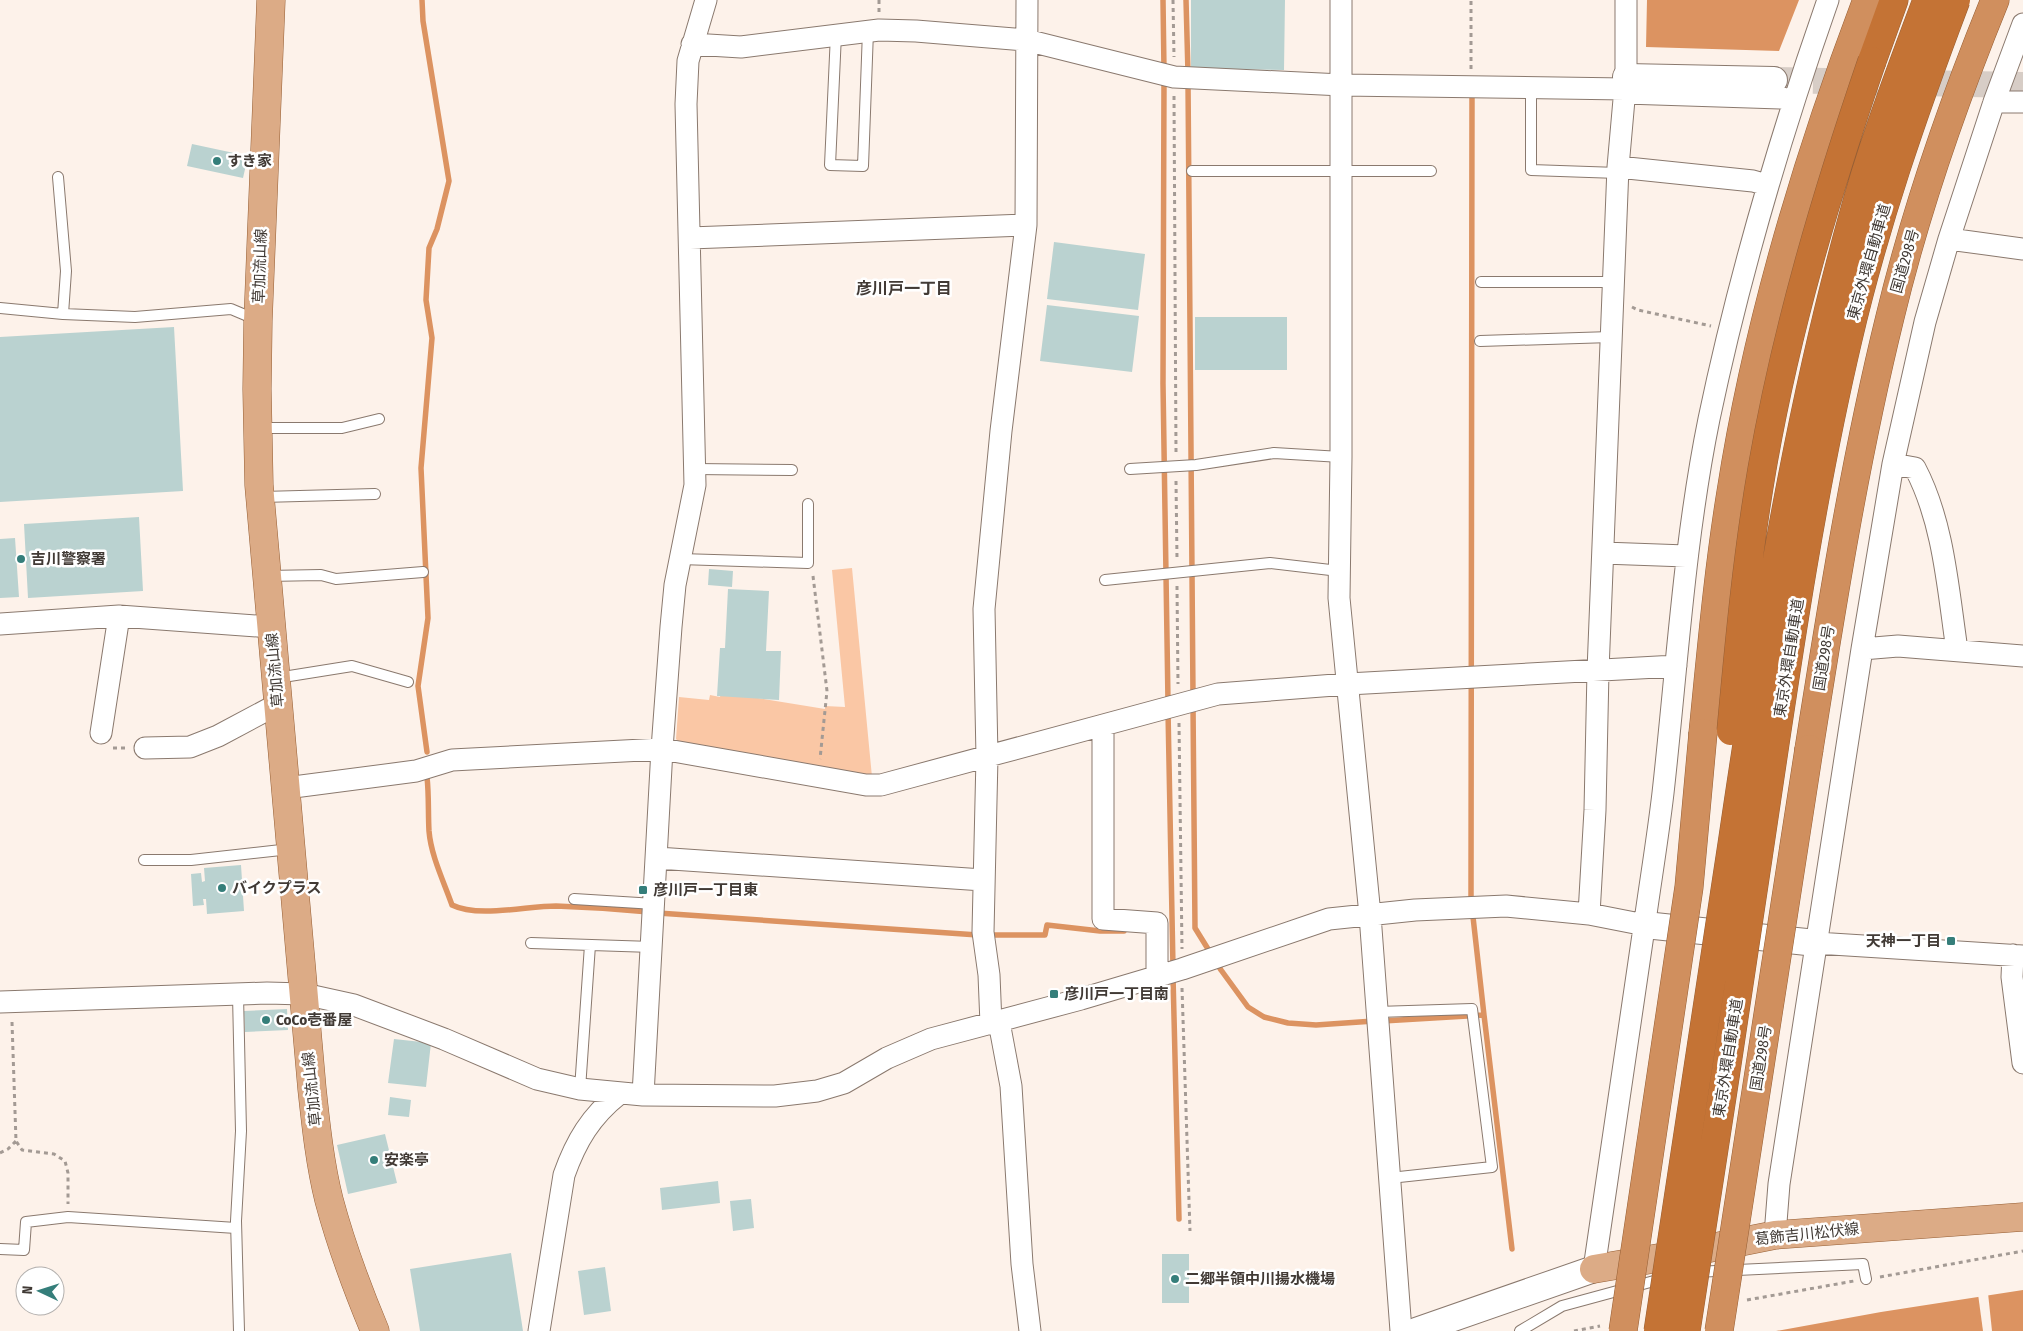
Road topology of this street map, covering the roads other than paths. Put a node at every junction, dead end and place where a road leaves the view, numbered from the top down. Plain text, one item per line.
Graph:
1 (271, 0) edge
2 (706, 0) edge
3 (1027, 0) edge
4 (1341, 0) edge
5 (1626, 0) edge
6 (1828, 0) edge
7 (1867, 0) edge
8 (1894, 0) edge
9 (1927, 0) edge
10 (1956, 0) edge
11 (1995, 0) edge
12 (2023, 24) edge
13 (868, 32) junction
14 (836, 34) junction
15 (1026, 40) junction
16 (692, 44) junction
17 (1774, 80) tunnel mouth
18 (1342, 85) junction
19 (1625, 86) junction
20 (1531, 87) junction
21 (1793, 101) junction
22 (1994, 102) junction
23 (2023, 102) edge
24 (1618, 170) junction
25 (1342, 171) junction
26 (1431, 171) dead end
27 (1192, 172) dead end
28 (58, 177) dead end
29 (1767, 185) junction
30 (1026, 225) junction
31 (690, 238) junction
32 (1949, 239) junction
33 (2023, 249) edge
34 (1481, 282) dead end
35 (1613, 282) junction
36 (0, 308) edge
37 (63, 314) junction
38 (258, 321) junction
39 (1611, 337) junction
40 (1480, 341) dead end
41 (380, 419) dead end
42 (258, 428) junction
43 (1341, 457) junction
44 (1893, 464) junction
45 (695, 469) junction
46 (792, 470) dead end
47 (1130, 470) dead end
48 (376, 494) dead end
49 (260, 497) junction
50 (808, 504) dead end
51 (1603, 553) junction
52 (1686, 556) junction
53 (680, 559) junction
54 (1339, 570) junction
55 (423, 572) dead end
56 (267, 576) junction
57 (1105, 580) dead end
58 (119, 616) junction
59 (0, 624) edge
60 (271, 627) junction
61 (1862, 648) junction
62 (1957, 650) junction
63 (2023, 656) edge
64 (1676, 666) junction
65 (1598, 671) junction
66 (408, 682) dead end
67 (1348, 684) junction
68 (277, 691) junction
69 (1103, 726) junction
70 (104, 740) road end
71 (145, 748) road end
72 (662, 750) junction
73 (987, 757) junction
74 (286, 788) junction
75 (291, 849) junction
76 (657, 858) junction
77 (144, 860) dead end
78 (983, 880) junction
79 (574, 898) dead end
80 (655, 904) junction
81 (1589, 914) junction
82 (1370, 915) junction
83 (1645, 925) junction
84 (531, 943) dead end
85 (1816, 943) junction
86 (590, 945) junction
87 (652, 947) junction
88 (2020, 951) edge
89 (1713, 970) junction
90 (1157, 976) junction
91 (304, 994) junction
92 (238, 995) junction
93 (6, 1001) edge
94 (1378, 1012) junction
95 (995, 1022) junction
96 (2023, 1063) edge
97 (580, 1089) junction
98 (619, 1094) junction
99 (643, 1095) junction
100 (1390, 1178) junction
101 (2023, 1217) edge
102 (236, 1228) junction
103 (1775, 1235) junction
104 (0, 1249) edge
105 (1681, 1264) junction
106 (1594, 1269) junction
107 (1866, 1279) road end
108 (1613, 1328) edge
109 (239, 1331) edge
110 (375, 1331) edge
111 (539, 1331) edge
112 (1030, 1331) edge
113 (1401, 1331) edge
114 (1416, 1331) edge
115 (1520, 1331) edge
116 (1658, 1331) edge
117 (1686, 1331) edge
118 (1719, 1331) edge

1 - 38 main road, 草加流山線
2 - 16 street
3 - 15 street
4 - 18 street
5 - 19 street
6 - 21 street
7 - 108 highway, bridge
8 - 89 highway, bridge
9 - 89 highway, 東京外環自動車道, bridge
10 - 117 highway, 東京外環自動車道, bridge
11 - 118 highway, 国道298号, bridge
12 - 22 street
13 - 14 street
13 - 14 lane
13 - 15 street
14 - 16 street
15 - 18 street
15 - 30 street
16 - 31 street
17 - 19 street
18 - 20 street
18 - 25 street
19 - 20 street
19 - 21 street
19 - 24 street
20 - 24 lane
21 - 29 street
22 - 23 street
22 - 32 street
24 - 29 street
24 - 35 street
25 - 26 lane
25 - 27 lane
25 - 43 street
28 - 37 lane
29 - 52 street
30 - 31 street
30 - 73 street
31 - 45 street
32 - 33 street
32 - 44 street
34 - 35 lane
35 - 39 street
36 - 37 lane
37 - 38 lane
38 - 42 main road, 草加流山線
39 - 40 lane
39 - 51 street
41 - 42 lane
42 - 49 main road, 草加流山線
43 - 47 lane
43 - 54 street
44 - 61 street
44 - 62 street
45 - 46 lane
45 - 53 street
48 - 49 lane
49 - 56 main road, 草加流山線
50 - 53 lane
51 - 52 street
51 - 65 street
52 - 64 street
53 - 72 street
54 - 57 lane
54 - 67 street
55 - 56 lane
56 - 60 main road, 草加流山線
58 - 59 street
58 - 60 street
58 - 70 street
60 - 68 main road, 草加流山線
61 - 62 street
61 - 85 street
62 - 63 street
64 - 65 street
64 - 83 street
65 - 67 street
65 - 81 street
66 - 68 lane
67 - 69 street
67 - 82 street
68 - 71 street
68 - 74 main road, 草加流山線
69 - 73 street
69 - 90 street
72 - 73 street
72 - 74 street
72 - 76 street
73 - 78 street
74 - 75 main road, 草加流山線
75 - 77 lane
75 - 91 main road, 草加流山線
76 - 78 street
76 - 80 street
78 - 95 street
79 - 80 lane
80 - 87 street
81 - 82 street
81 - 83 street
82 - 90 street
82 - 94 street
83 - 85 street
83 - 106 street
84 - 86 lane
85 - 88 street
85 - 103 street
86 - 87 lane
86 - 97 lane
87 - 99 street
88 - 96 street
89 - 116 highway, 東京外環自動車道, bridge
90 - 95 street
91 - 92 street
91 - 97 street
91 - 110 main road, 草加流山線
92 - 93 street
92 - 102 lane
94 - 100 street
94 - 100 lane
95 - 99 street
95 - 112 street
97 - 98 street
98 - 99 street
98 - 111 street
100 - 113 street
101 - 103 main road, 葛飾吉川松伏線
102 - 104 lane
102 - 109 lane
103 - 105 main road, 葛飾吉川松伏線
105 - 106 main road, 葛飾吉川松伏線
105 - 107 lane
105 - 115 lane
106 - 114 street

